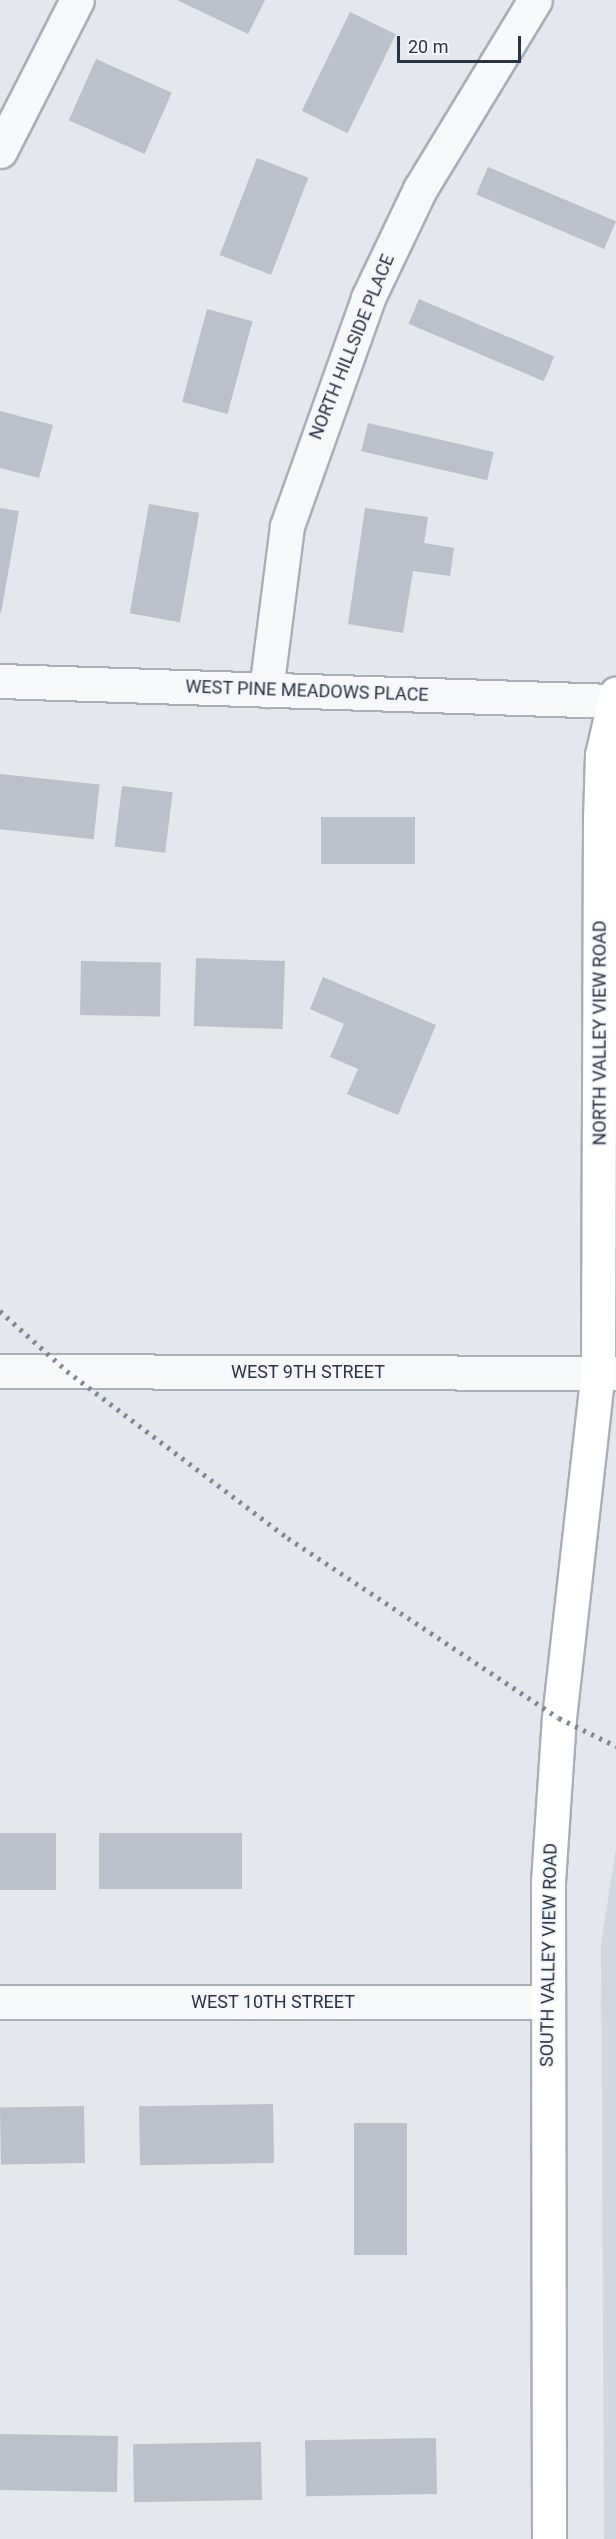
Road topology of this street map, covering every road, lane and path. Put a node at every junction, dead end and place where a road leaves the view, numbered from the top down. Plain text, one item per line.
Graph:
1 (76, 0) edge
2 (535, 0) edge
3 (0, 151) edge
4 (0, 681) edge
5 (266, 690) junction
6 (615, 698) edge
7 (0, 1371) edge
8 (607, 1373) edge
9 (0, 2002) edge
10 (546, 2002) junction
11 (549, 2539) edge

1 - 3 street
2 - 5 street, NORTH HILLSIDE PLACE
4 - 5 street, WEST PINE MEADOWS PLACE
5 - 6 street, WEST PINE MEADOWS PLACE
6 - 8 street, NORTH VALLEY VIEW ROAD
7 - 8 street, WEST 9TH STREET
8 - 10 street, SOUTH VALLEY VIEW ROAD
9 - 10 street, WEST 10TH STREET
10 - 11 street, SOUTH VALLEY VIEW ROAD

